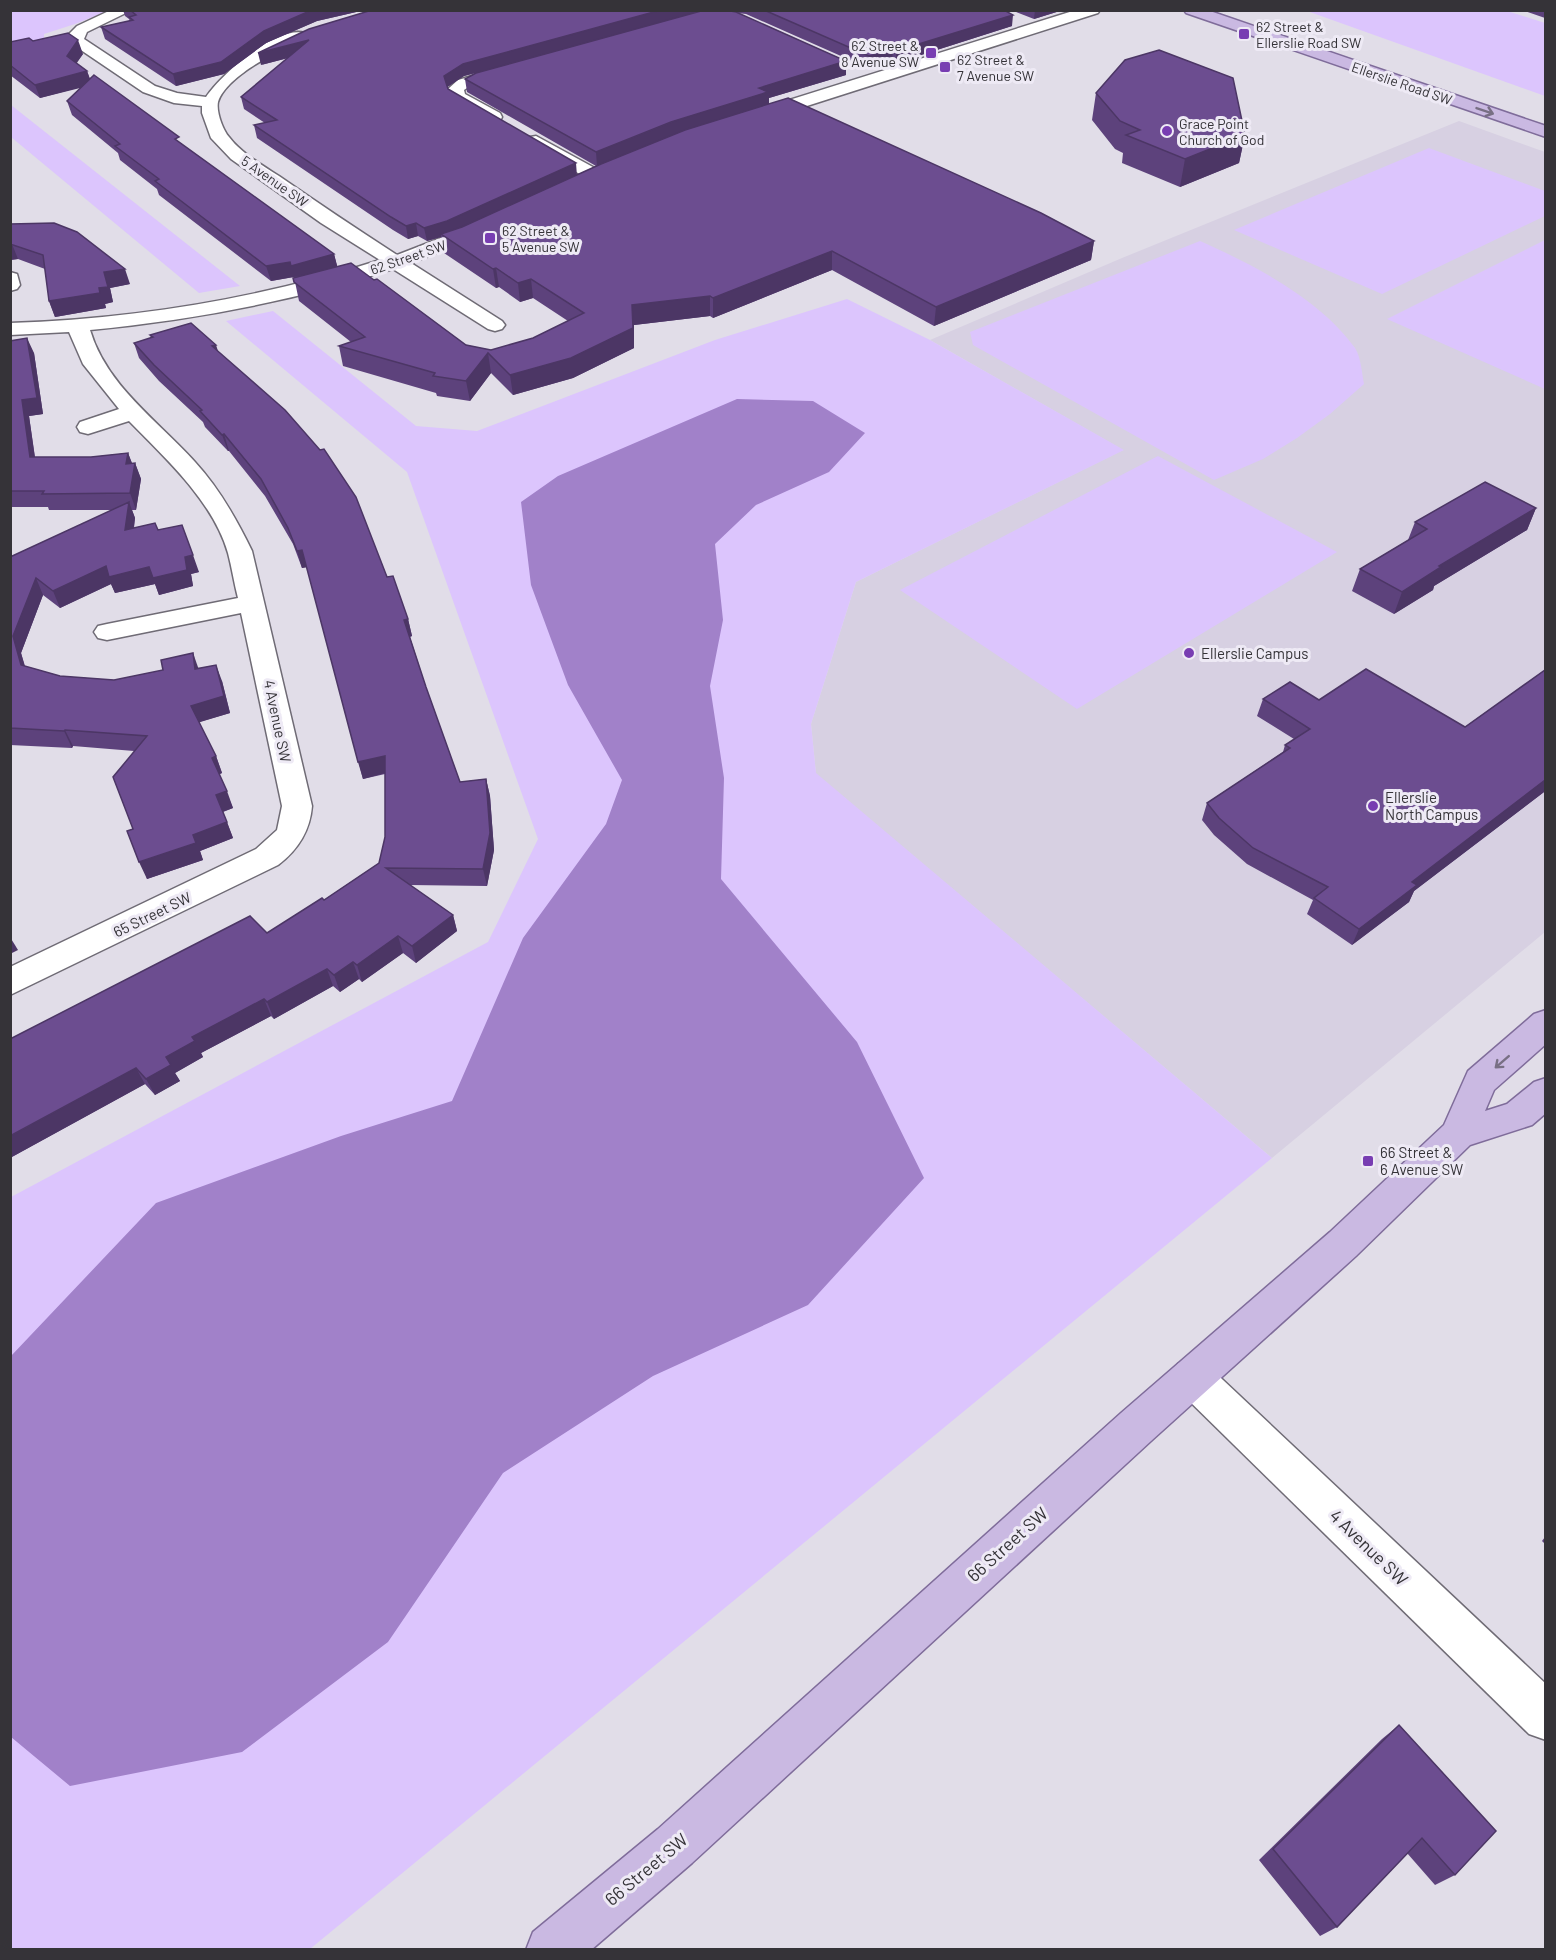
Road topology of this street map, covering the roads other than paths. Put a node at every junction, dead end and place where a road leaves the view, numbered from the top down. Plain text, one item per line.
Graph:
1 (125, 10) edge
2 (1093, 10) edge
3 (1191, 10) edge
4 (1229, 10) edge
5 (1009, 18) edge
6 (1037, 28) junction
7 (317, 30) edge
8 (1326, 40) dead end
9 (525, 66) edge
10 (848, 67) dead end
11 (875, 79) junction
12 (210, 102) junction
13 (1545, 114) edge
14 (743, 121) edge
15 (1522, 124) junction
16 (1545, 124) edge
17 (1545, 132) edge
18 (617, 167) edge
19 (596, 176) junction
20 (575, 185) edge
21 (504, 219) edge
22 (395, 262) junction
23 (10, 278) edge
24 (10, 285) edge
25 (495, 325) dead end
26 (78, 326) junction
27 (10, 329) edge
28 (133, 412) junction
29 (88, 428) dead end
30 (252, 603) junction
31 (106, 632) dead end
32 (289, 838) joint
33 (10, 982) edge
34 (1545, 1023) edge
35 (1545, 1092) edge
36 (1458, 1134) junction
37 (1192, 1377) junction
38 (1545, 1717) edge
39 (551, 1950) edge

1 - 12 street
2 - 6 street
3 -> 15 main road, Ellerslie Road SW
4 - 8 main road
5 - 6 street
6 - 11 street
7 - 12 street
9 - 19 street
10 - 11 street
11 - 14 street
12 - 22 street, 5 Avenue SW
13 - 15 main road
15 - 16 main road
15 - 17 main road, Ellerslie Road SW
18 - 19 street
19 - 20 street
21 - 22 street, 62 Street SW
22 - 25 street, 5 Avenue SW
22 - 26 street, 62 Street SW
23 - 24 street
26 - 27 street, 62 Street SW
26 - 28 street, 4 Avenue SW
28 - 29 street
28 - 30 street, 4 Avenue SW
30 - 31 street
30 - 32 street, 4 Avenue SW
32 - 33 street, 65 Street SW
34 -> 36 main road, 66 Street SW
35 - 36 main road, 66 Street SW
36 - 37 main road, 66 Street SW
37 - 38 street, 4 Avenue SW
37 - 39 main road, 66 Street SW

